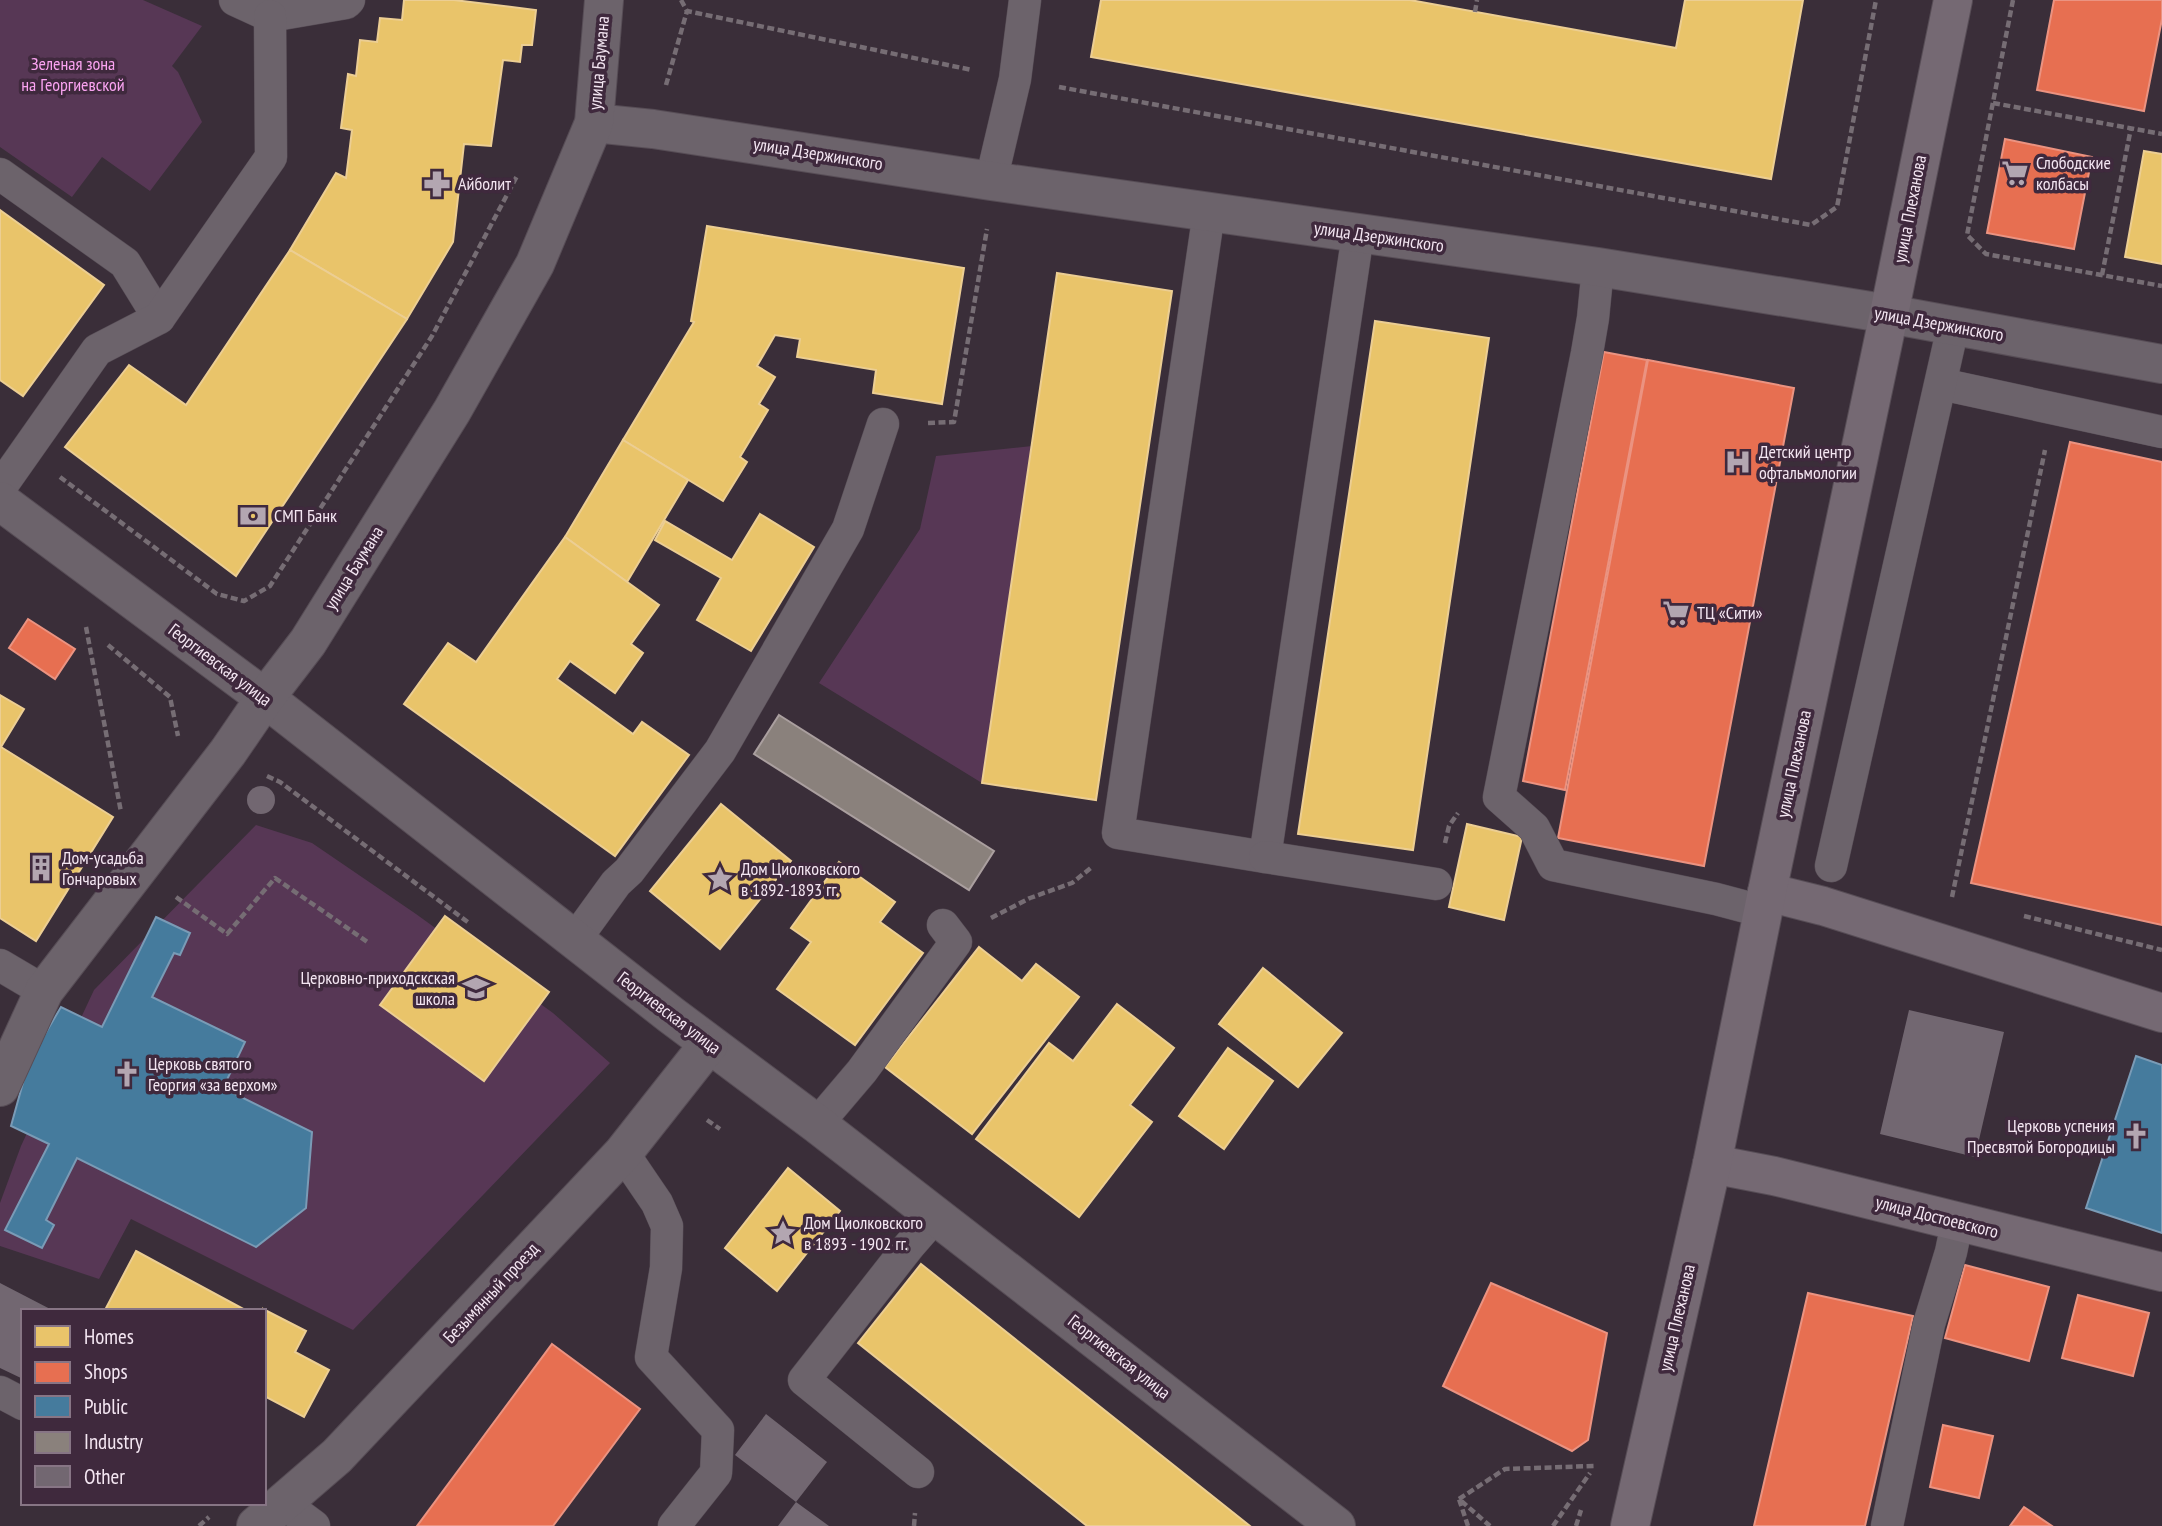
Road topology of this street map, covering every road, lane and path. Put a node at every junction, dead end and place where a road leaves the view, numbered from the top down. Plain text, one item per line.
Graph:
1 (234, 0) edge
2 (349, 0) edge
3 (604, 0) edge
4 (681, 0) edge
5 (1025, 0) edge
6 (1477, 0) edge
7 (1876, 0) edge
8 (1953, 0) edge
9 (2013, 0) edge
10 (687, 11) junction
11 (1475, 12) dead end
12 (270, 16) junction
13 (1015, 79) junction
14 (665, 88) dead end
15 (1993, 103) junction
16 (594, 123) junction
17 (2131, 128) junction
18 (2162, 134) edge
19 (519, 170) dead end
20 (0, 174) edge
21 (991, 181) junction
22 (1209, 212) junction
23 (987, 228) dead end
24 (1358, 234) junction
25 (1598, 267) junction
26 (2102, 275) junction
27 (2162, 286) edge
28 (1889, 314) junction
29 (159, 318) junction
30 (1953, 327) junction
31 (2162, 364) edge
32 (1941, 384) junction
33 (2053, 408) junction
34 (883, 424) joint
35 (2162, 432) edge
36 (25, 452) junction
37 (0, 488) edge
38 (0, 501) edge
39 (96, 635) dead end
40 (107, 644) dead end
41 (265, 698) junction
42 (181, 748) dead end
43 (260, 774) dead end
44 (1499, 797) junction
45 (122, 814) dead end
46 (1118, 833) junction
47 (1265, 856) junction
48 (1831, 866) dead end
49 (1436, 884) joint
50 (169, 891) dead end
51 (1952, 898) dead end
52 (1766, 902) junction
53 (478, 929) dead end
54 (949, 934) joint
55 (574, 941) junction
56 (369, 943) dead end
57 (0, 965) edge
58 (44, 991) junction
59 (2162, 1013) edge
60 (709, 1044) junction
61 (0, 1087) edge
62 (817, 1124) junction
63 (623, 1153) junction
64 (1712, 1164) junction
65 (936, 1215) junction
66 (1957, 1223) junction
67 (2162, 1272) edge
68 (0, 1392) edge
69 (21, 1403) edge
70 (918, 1472) dead end
71 (1459, 1499) junction
72 (269, 1514) edge
73 (314, 1526) edge
74 (674, 1526) edge
75 (1336, 1526) edge
76 (1468, 1526) edge
77 (1490, 1526) edge
78 (1553, 1526) edge
79 (1630, 1526) edge
80 (1887, 1526) edge

1 - 12 lane
2 - 12 lane
3 - 16 street, улица Баумана
4 - 10 path
5 - 13 lane
6 - 11 path
7 - 13 path
8 - 28 street, улица Плеханова
9 - 15 path
10 - 13 path
10 - 14 path
12 - 29 lane
13 - 21 lane
15 - 17 path
15 - 26 path
16 - 21 street, улица Дзержинского
16 - 41 street, улица Баумана
17 - 18 path
17 - 26 path
19 - 36 path
20 - 29 lane
21 - 22 street, улица Дзержинского
22 - 24 street, улица Дзержинского
22 - 46 lane
23 - 34 path
24 - 25 street, улица Дзержинского
24 - 47 lane
25 - 28 street, улица Дзержинского
25 - 44 lane
26 - 27 path
28 - 30 street, улица Дзержинского
28 - 52 street, улица Плеханова
29 - 36 lane
30 - 31 street, улица Дзержинского
30 - 32 lane
32 - 33 lane
32 - 48 lane
33 - 35 lane
33 - 51 path
34 - 55 lane
36 - 37 lane
38 - 41 street, Георгиевская улица
39 - 45 path
40 - 42 path
41 - 55 street, Георгиевская улица
41 - 58 street, улица Баумана
43 - 53 path
44 - 49 path
44 - 52 lane
46 - 47 lane
46 - 54 path
47 - 49 lane
50 - 56 path
52 - 59 street
52 - 64 street, улица Плеханова
54 - 62 lane
55 - 60 street, Георгиевская улица
57 - 58 lane
58 - 61 street, улица Баумана
60 - 62 street, Георгиевская улица
60 - 63 street, Безымянный проезд
62 - 65 street, Георгиевская улица
63 - 72 street, Безымянный проезд
63 - 74 lane
64 - 66 street, улица Достоевского
64 - 79 street, улица Плеханова
65 - 70 lane
65 - 75 street, Георгиевская улица
66 - 67 street, улица Достоевского
66 - 80 lane
68 - 69 lane
71 - 76 path
71 - 77 path
71 - 78 path
72 - 73 lane

